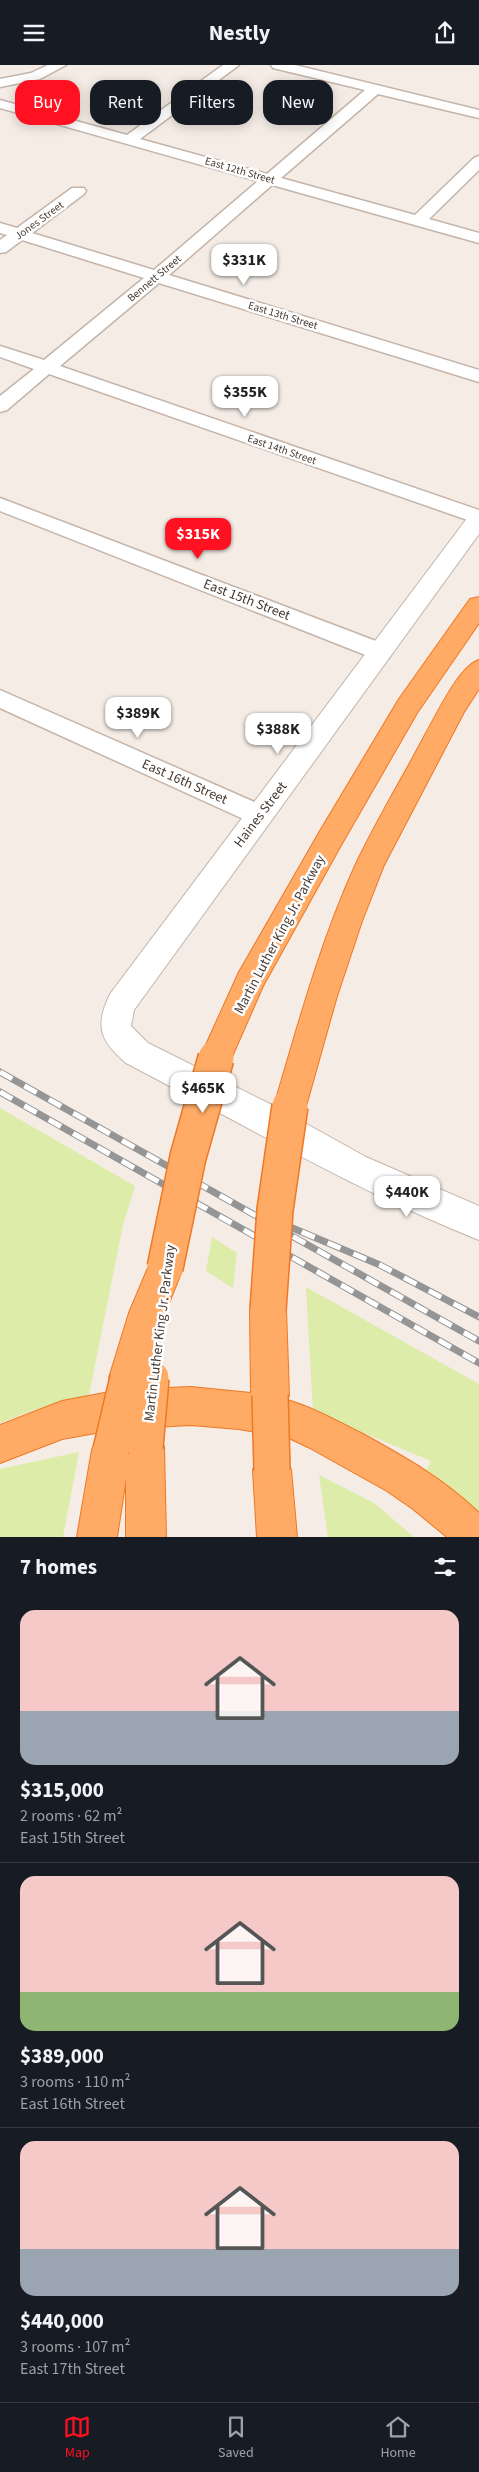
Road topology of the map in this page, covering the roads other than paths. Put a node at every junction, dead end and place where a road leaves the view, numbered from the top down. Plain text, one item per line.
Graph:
1 (59, 65) edge
2 (232, 65) edge
3 (278, 65) edge
4 (0, 83) edge
5 (375, 89) junction
6 (0, 104) edge
7 (479, 113) edge
8 (129, 140) junction
9 (479, 161) edge
10 (269, 179) junction
11 (78, 191) dead end
12 (418, 221) junction
13 (0, 228) edge
14 (19, 234) junction
15 (479, 238) edge
16 (0, 248) edge
17 (157, 276) junction
18 (0, 351) edge
19 (48, 368) junction
20 (479, 376) edge
21 (0, 407) edge
22 (0, 503) edge
23 (479, 518) edge
24 (479, 605) edge
25 (382, 652) junction
26 (479, 669) edge
27 (0, 698) edge
28 (259, 815) junction
29 (479, 1223) edge
30 (0, 1444) edge
31 (128, 1449) junction
32 (272, 1478) junction
33 (97, 1537) edge
34 (146, 1537) edge
35 (277, 1537) edge
36 (282, 1537) edge
37 (475, 1537) edge

1 - 4 street
2 - 8 street
3 - 5 street
5 - 7 street
5 - 10 street, Bennett Street
6 - 8 street, East 12th Street
8 - 10 street, East 12th Street
9 - 12 street
10 - 12 street, East 12th Street
10 - 17 street, Bennett Street
11 - 14 street, Jones Street
12 - 15 street, East 12th Street
13 - 14 street, East 13th Street
14 - 16 street, Jones Street
14 - 17 street, East 13th Street
17 - 19 street, Bennett Street
17 - 20 street, East 13th Street
18 - 19 street, East 14th Street
19 - 21 street, Bennett Street
19 - 23 street, East 14th Street
22 - 25 street, East 15th Street
23 - 25 street, Haines Street
24 - 31 highway, Martin Luther King Jr. Parkway, bridge
25 - 28 street, Haines Street
26 - 32 highway, bridge
27 - 28 street, East 16th Street
28 - 29 street, Haines Street
30 - 37 highway
31 - 33 highway
31 - 34 highway
32 - 35 highway
32 - 36 highway

